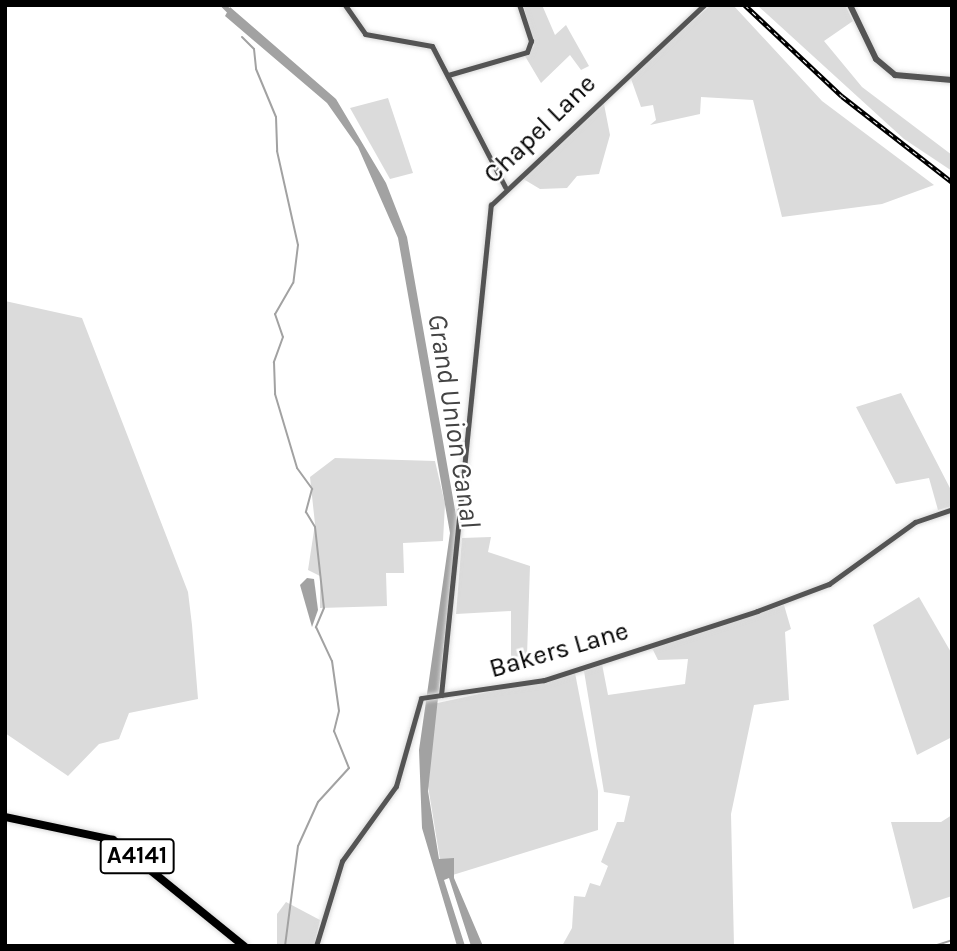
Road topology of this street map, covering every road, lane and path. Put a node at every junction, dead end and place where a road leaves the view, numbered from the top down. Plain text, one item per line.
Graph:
1 (345, 5) edge
2 (519, 5) edge
3 (704, 5) edge
4 (850, 5) edge
5 (448, 75) junction
6 (952, 80) edge
7 (505, 187) junction
8 (952, 509) edge
9 (438, 697) junction
10 (5, 817) edge
11 (244, 946) edge
12 (316, 946) edge

1 - 5 street
2 - 5 street
3 - 7 street, Chapel Lane
4 - 6 street
5 - 7 street
7 - 9 street, Chapel Lane
8 - 9 street, Bakers Lane
9 - 12 street, Bakers Lane
10 - 11 main road, A4141

